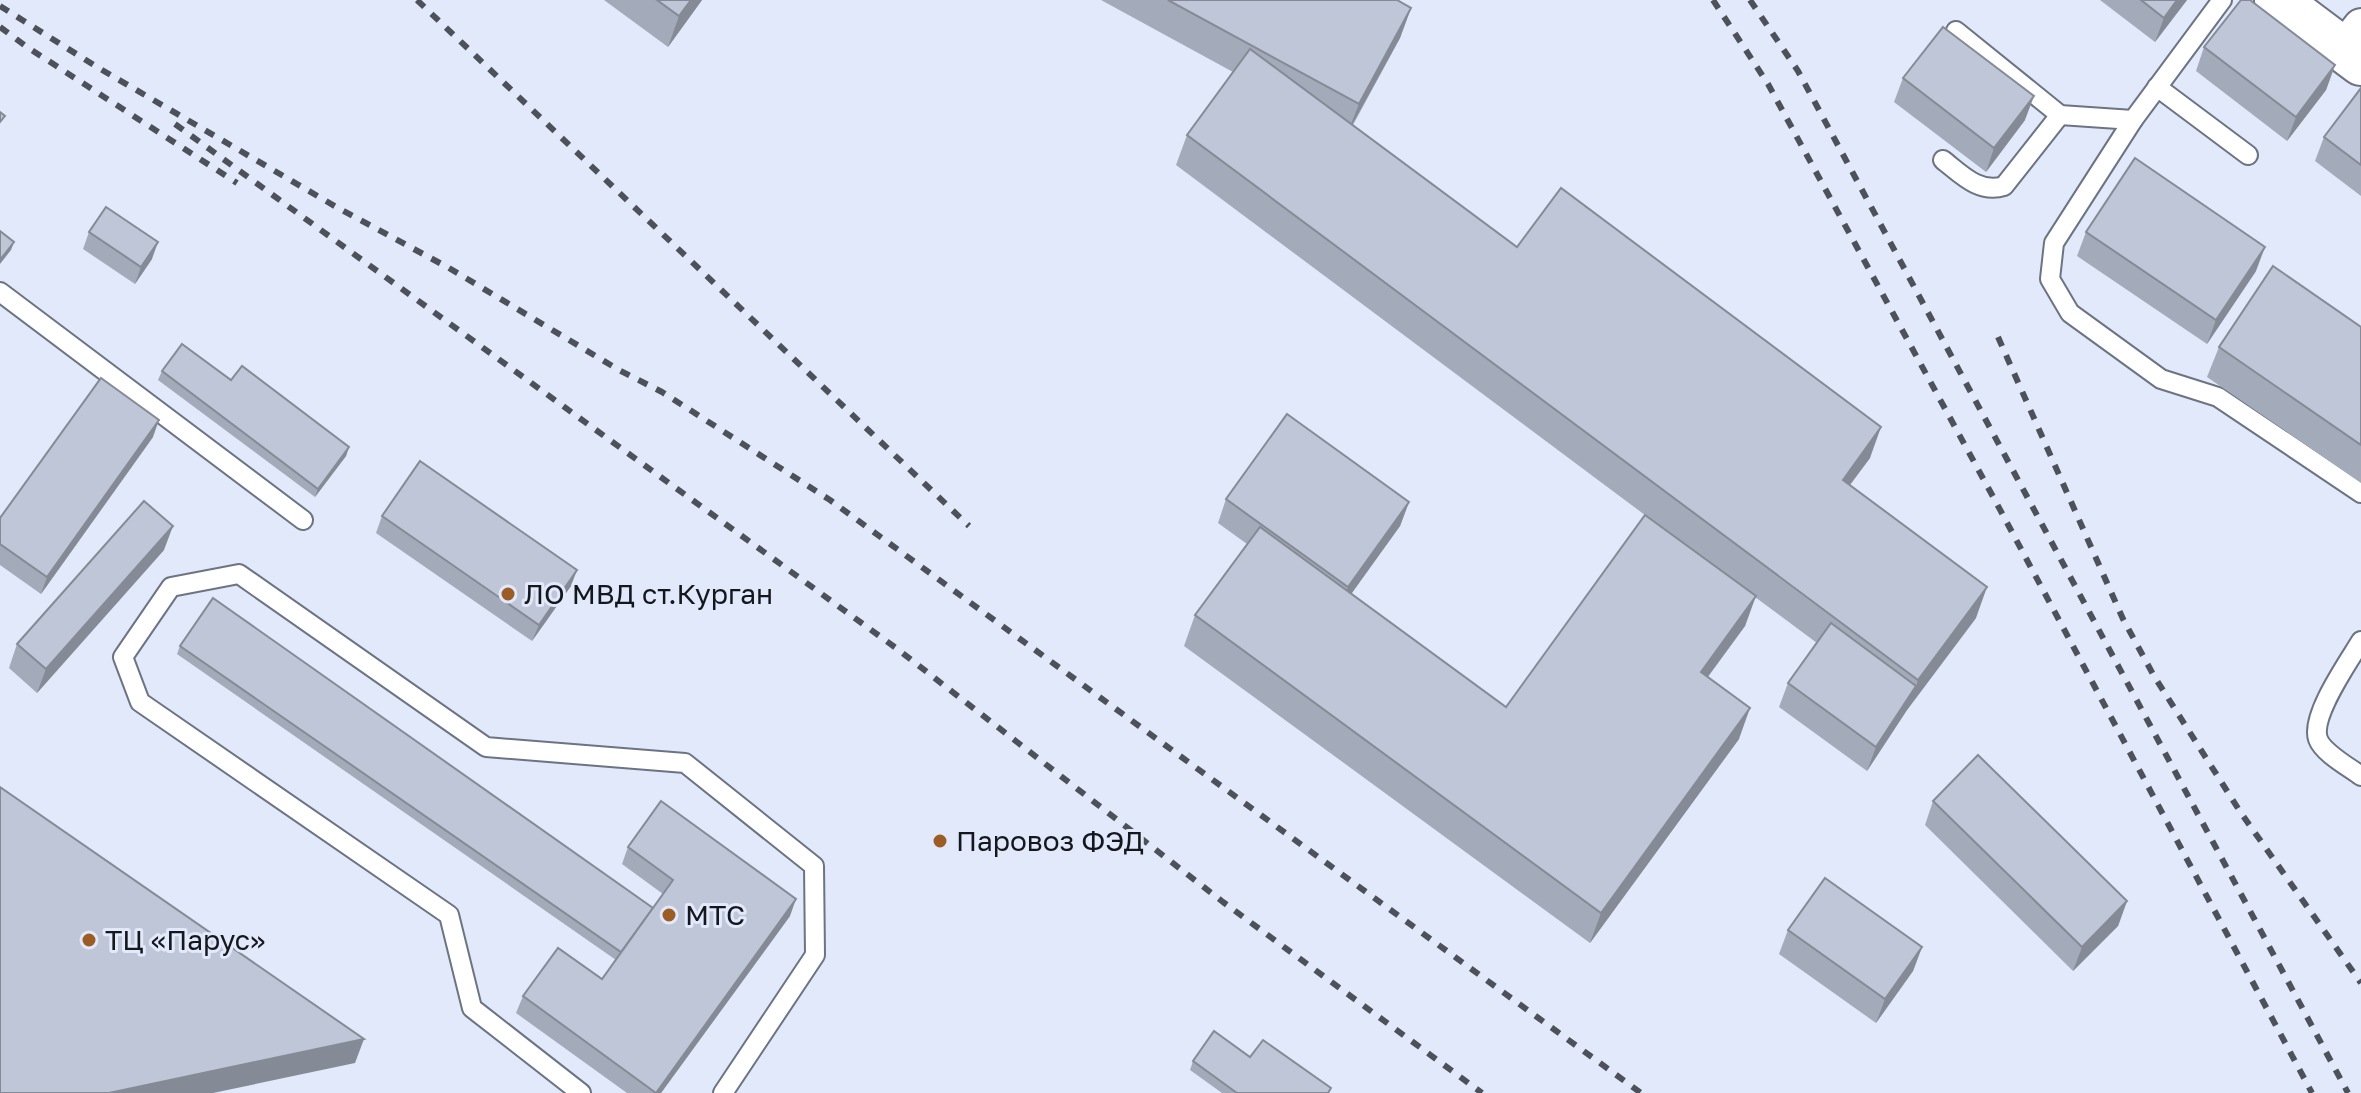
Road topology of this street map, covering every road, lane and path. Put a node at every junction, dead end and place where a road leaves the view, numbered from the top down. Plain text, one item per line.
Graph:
1 (2222, 0) edge
2 (2277, 0) edge
3 (1956, 31) dead end
4 (2355, 46) edge
5 (2157, 87) junction
6 (2060, 115) junction
7 (2133, 120) junction
8 (2248, 155) dead end
9 (1943, 160) dead end
10 (0, 292) edge
11 (2361, 493) edge
12 (303, 520) dead end
13 (2361, 641) edge
14 (2361, 776) edge
15 (581, 1093) edge
16 (723, 1093) edge

1 - 5 lane
2 - 4 main road
3 - 6 lane
5 - 7 lane
5 - 8 lane
6 - 7 lane
6 - 9 lane
7 - 11 lane
10 - 12 lane
13 - 14 lane
15 - 16 lane

